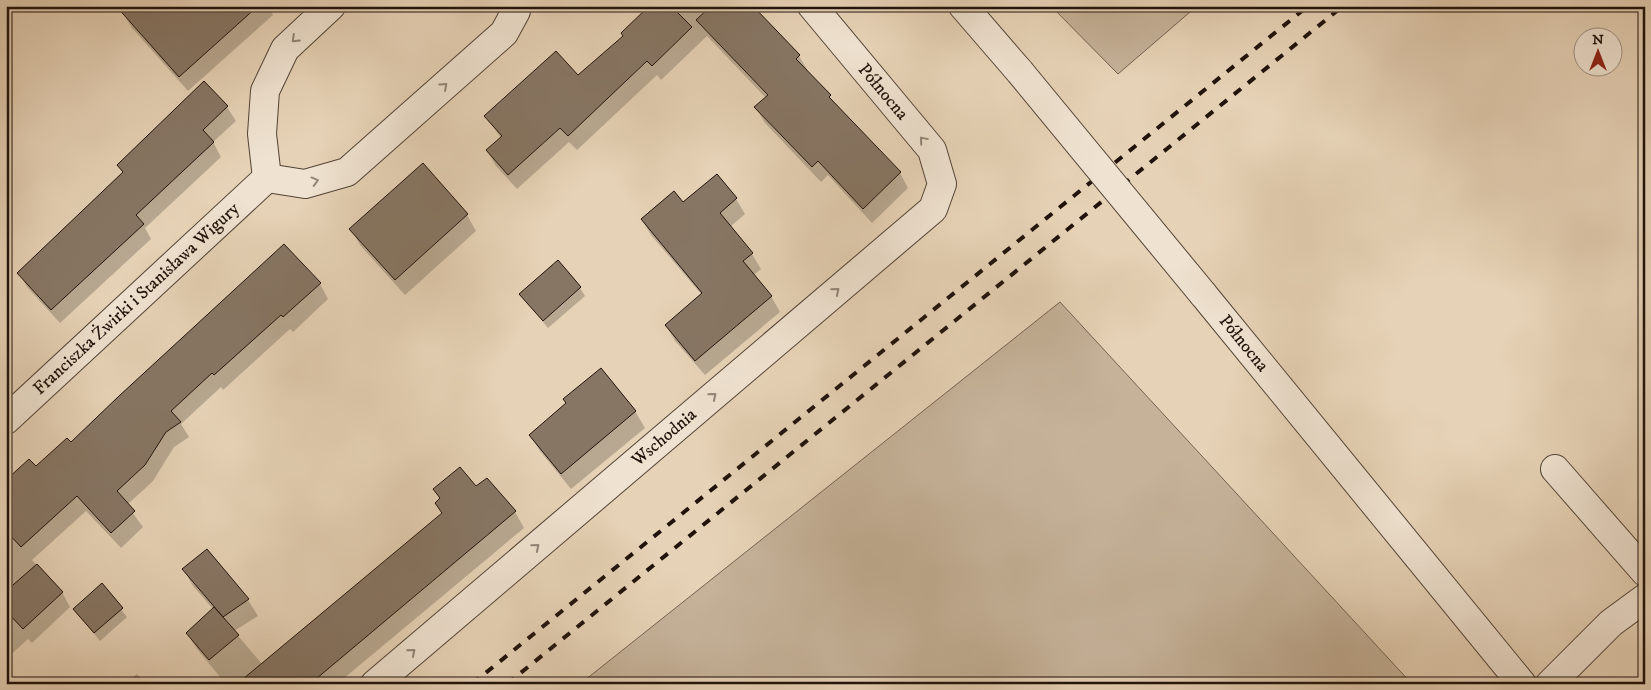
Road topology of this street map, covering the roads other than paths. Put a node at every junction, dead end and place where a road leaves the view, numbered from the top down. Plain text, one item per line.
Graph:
1 (331, 6) edge
2 (516, 6) edge
3 (812, 6) edge
4 (963, 6) edge
5 (267, 178) junction
6 (942, 184) joint
7 (6, 420) edge
8 (1555, 469) dead end
9 (1645, 572) edge
10 (1645, 598) edge
11 (375, 684) edge
12 (1522, 684) edge
13 (1550, 684) edge

1 -> 5 street
5 -> 2 street
6 -> 3 street, Północna
4 - 12 street, Północna, bridge
5 - 7 street, Franciszka Żwirki i Stanisława Wigury
11 -> 6 street, Wschodnia
8 - 9 street
10 - 13 street

